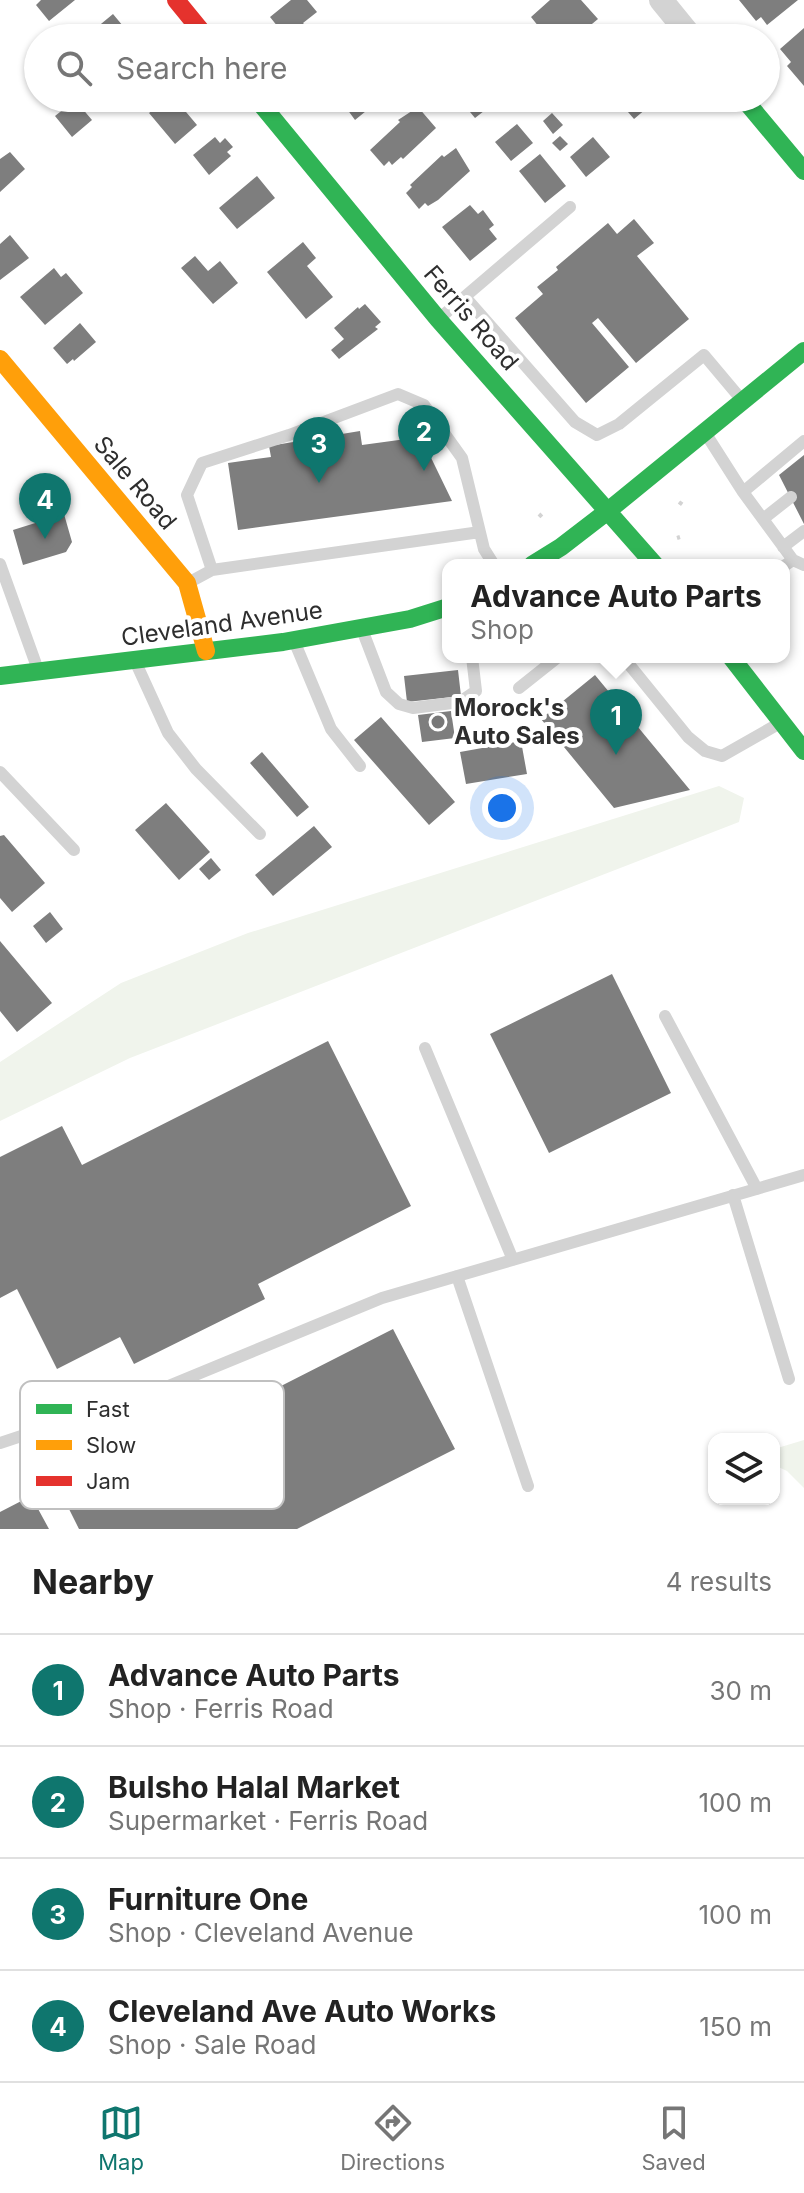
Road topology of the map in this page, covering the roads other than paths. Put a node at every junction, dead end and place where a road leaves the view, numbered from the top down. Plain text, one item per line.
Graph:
1 (176, 0) edge
2 (661, 0) edge
3 (196, 24) edge
4 (681, 24) edge
5 (268, 112) edge
6 (755, 112) edge
7 (804, 171) edge
8 (570, 207) dead end
9 (465, 297) junction
10 (438, 319) junction
11 (804, 351) edge
12 (0, 359) edge
13 (743, 401) junction
14 (705, 432) junction
15 (804, 441) edge
16 (743, 492) junction
17 (791, 497) dead end
18 (609, 510) junction
19 (763, 519) junction
20 (804, 531) edge
21 (480, 532) junction
22 (783, 547) junction
23 (490, 559) edge
24 (542, 559) edge
25 (650, 559) edge
26 (0, 564) edge
27 (794, 564) edge
28 (212, 570) junction
29 (187, 583) junction
30 (442, 609) edge
31 (362, 629) junction
32 (294, 640) junction
33 (206, 651) junction
34 (134, 660) junction
35 (473, 663) edge
36 (550, 663) edge
37 (628, 663) edge
38 (736, 663) edge
39 (39, 671) junction
40 (0, 676) edge
41 (519, 688) dead end
42 (783, 722) junction
43 (804, 751) edge
44 (360, 766) dead end
45 (0, 772) edge
46 (260, 834) dead end
47 (74, 850) dead end
48 (665, 1016) dead end
49 (425, 1048) dead end
50 (804, 1175) edge
51 (757, 1189) junction
52 (733, 1195) junction
53 (513, 1260) junction
54 (457, 1276) junction
55 (789, 1379) dead end
56 (181, 1381) edge
57 (20, 1436) edge
58 (0, 1443) edge
59 (528, 1486) dead end

1 - 3 main road
2 - 4 street
5 - 10 main road, Ferris Road
6 - 7 main road
8 - 9 lane
9 - 10 lane
9 - 13 lane
10 - 18 main road, Ferris Road
11 - 13 main road
12 - 29 main road, Sale Road
13 - 14 main road
14 - 16 lane
14 - 18 main road
15 - 16 lane
16 - 19 lane
17 - 19 lane
18 - 24 main road
18 - 25 main road, Ferris Road
19 - 22 lane
20 - 22 lane
21 - 23 lane
21 - 28 lane
21 - 28 lane
22 - 27 lane
26 - 39 lane
28 - 29 lane
29 - 33 main road, Sale Road
30 - 31 main road, Cleveland Avenue
31 - 32 main road, Cleveland Avenue
31 - 35 lane
32 - 33 main road, Cleveland Avenue
32 - 44 lane
33 - 34 main road, Cleveland Avenue
34 - 39 main road, Cleveland Avenue
34 - 46 lane
36 - 41 lane
37 - 42 lane
38 - 42 main road
39 - 40 main road, Cleveland Avenue
42 - 43 main road
45 - 47 lane
48 - 51 lane
49 - 53 lane
50 - 51 lane
51 - 52 lane
52 - 53 lane
52 - 55 lane
53 - 54 lane
54 - 56 lane
54 - 59 lane
57 - 58 lane

